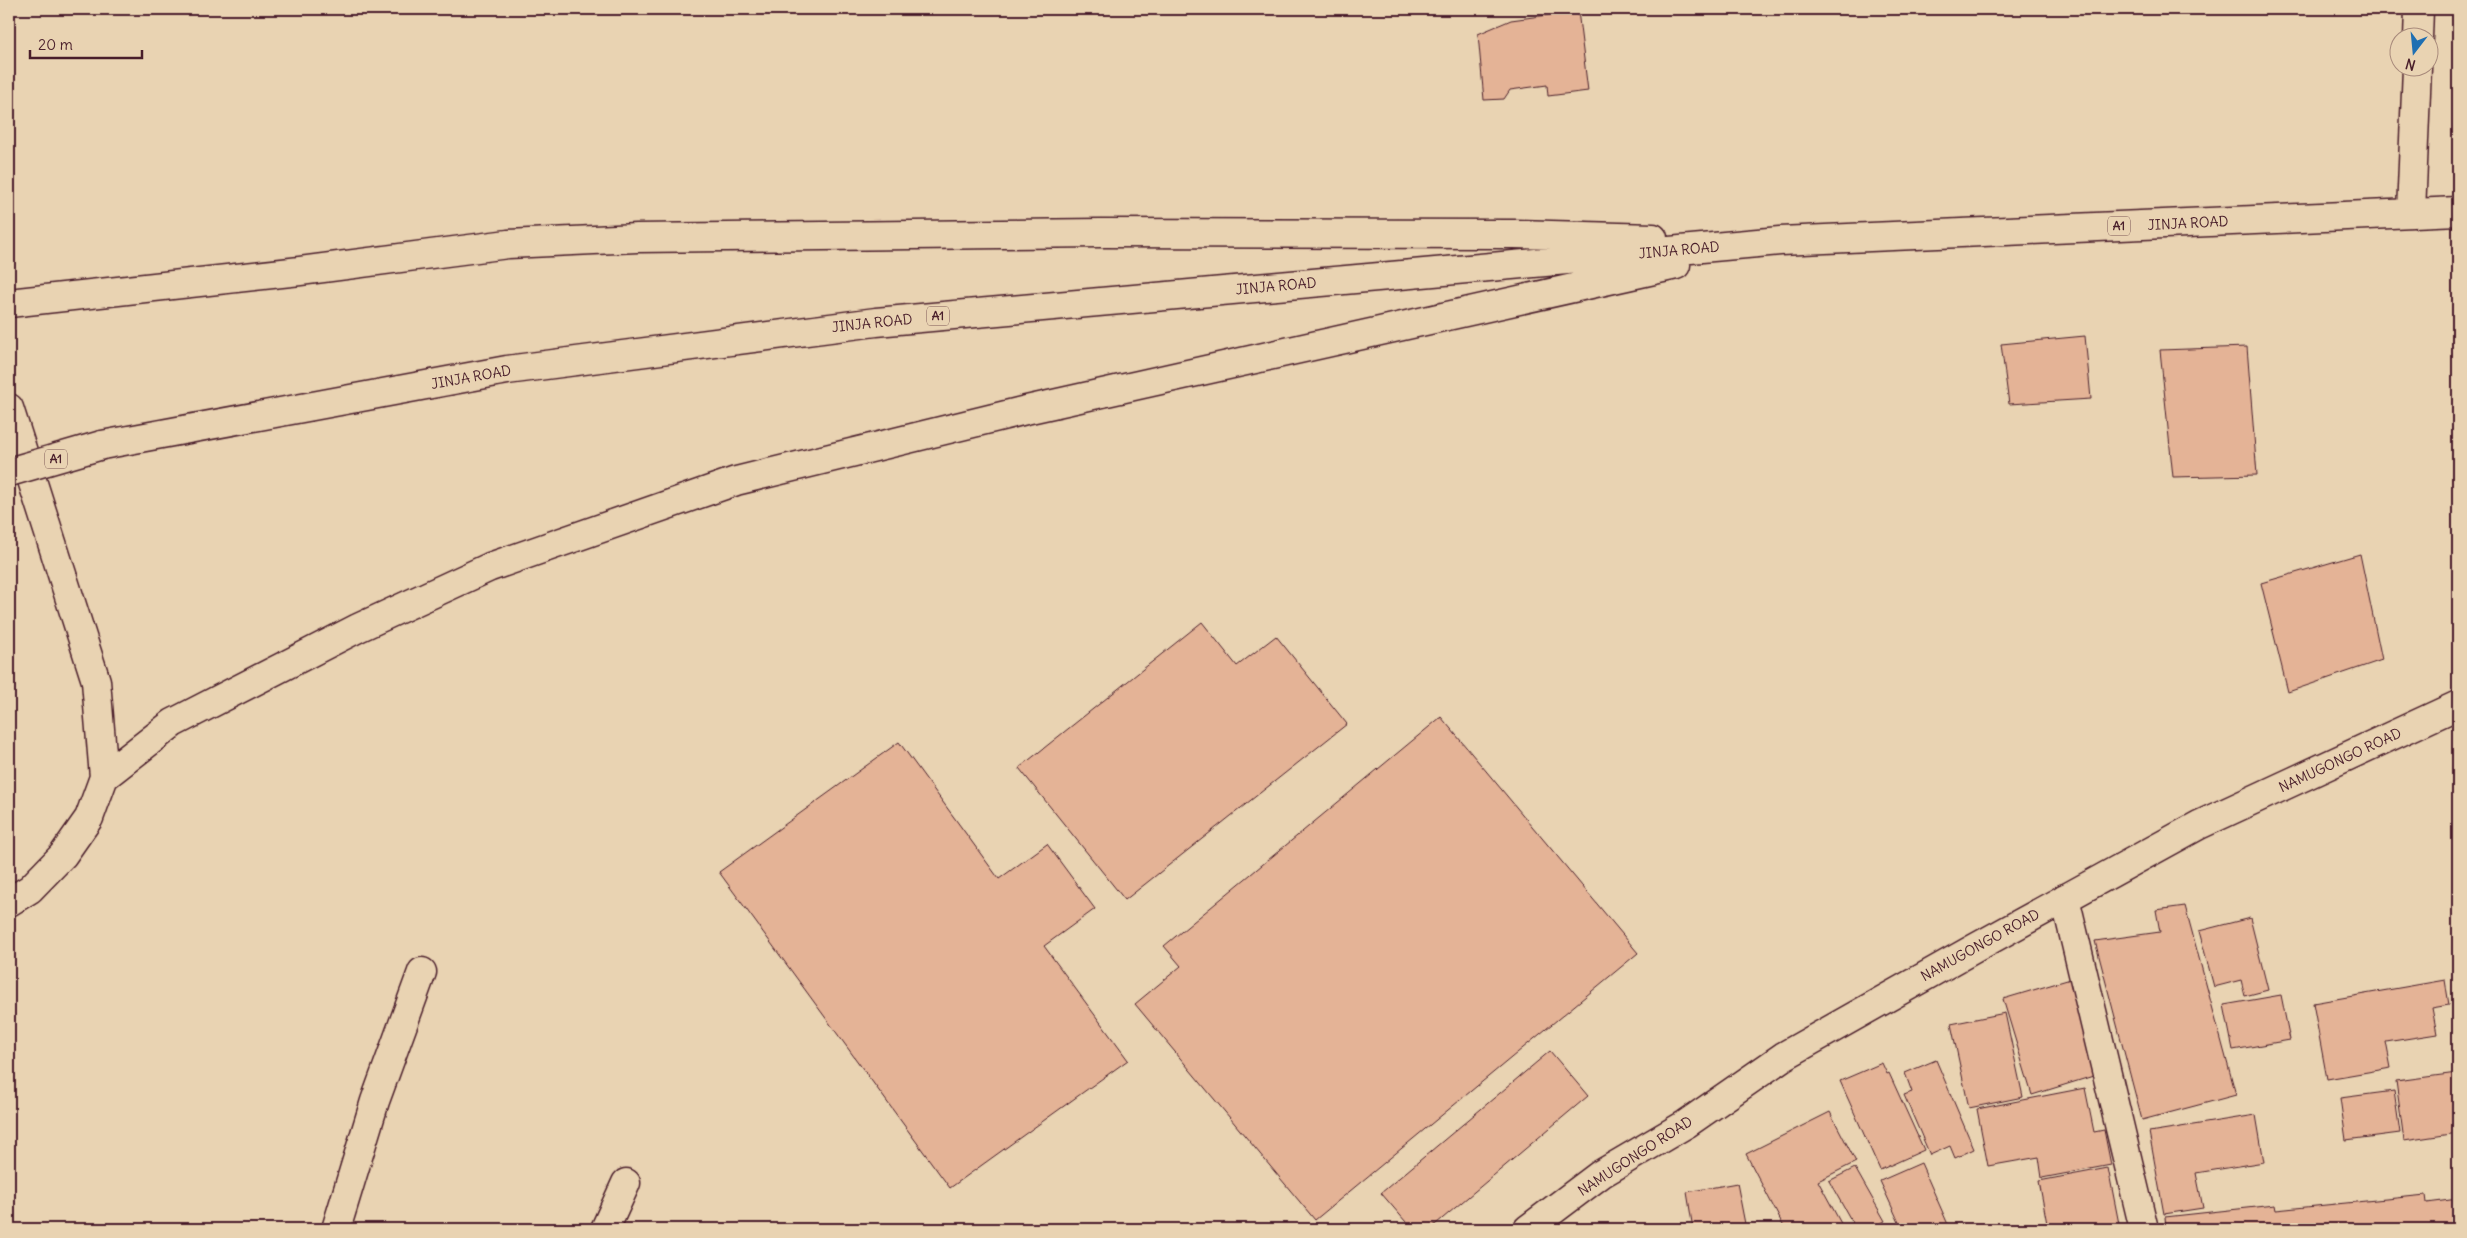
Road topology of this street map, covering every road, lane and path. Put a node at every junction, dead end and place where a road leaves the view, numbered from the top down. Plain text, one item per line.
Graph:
1 (2419, 9) edge
2 (2418, 28) edge
3 (2417, 78) edge
4 (2458, 211) edge
5 (2411, 212) junction
6 (1780, 241) junction
7 (9, 303) edge
8 (9, 408) edge
9 (9, 472) edge
10 (2458, 705) edge
11 (104, 777) junction
12 (19, 896) edge
13 (2065, 898) junction
14 (9, 921) edge
15 (422, 972) dead end
16 (626, 1183) dead end
17 (336, 1229) edge
18 (605, 1229) edge
19 (1528, 1229) edge
20 (2144, 1229) edge

1 - 2 main road
3 - 5 main road
4 - 5 main road, JINJA ROAD / A1
5 - 6 main road, JINJA ROAD / A1
6 - 7 main road
6 - 9 main road, JINJA ROAD / A1, bridge
6 - 11 main road
8 - 11 main road
10 - 13 main road, NAMUGONGO ROAD
11 - 12 main road
12 - 14 main road
13 - 19 main road, NAMUGONGO ROAD
13 - 20 main road
15 - 17 main road
16 - 18 main road

